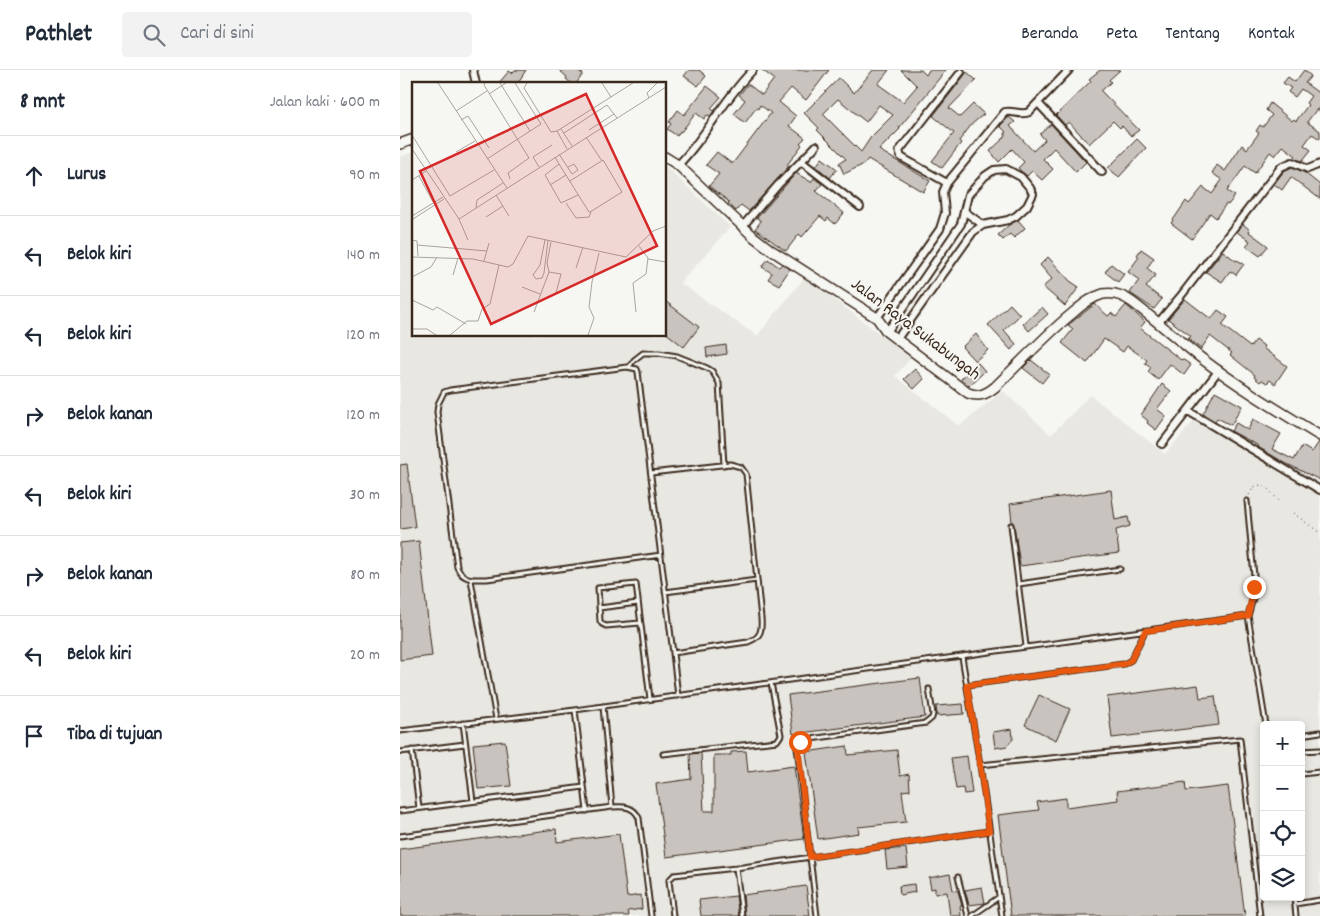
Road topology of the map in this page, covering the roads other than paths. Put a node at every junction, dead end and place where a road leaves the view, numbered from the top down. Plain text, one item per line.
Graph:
1 (753, 70) edge
2 (1069, 70) edge
3 (962, 72) dead end
4 (1038, 103) junction
5 (412, 140) edge
6 (400, 144) edge
7 (816, 146) dead end
8 (666, 158) edge
9 (802, 162) junction
10 (678, 164) junction
11 (1320, 164) edge
12 (1102, 172) dead end
13 (947, 183) junction
14 (860, 207) dead end
15 (964, 211) junction
16 (983, 225) junction
17 (742, 227) junction
18 (877, 318) junction
19 (1158, 322) junction
20 (887, 332) junction
21 (897, 339) junction
22 (629, 367) junction
23 (1219, 370) junction
24 (1188, 411) junction
25 (1320, 436) edge
26 (1162, 444) dead end
27 (724, 465) junction
28 (651, 473) junction
29 (1320, 490) edge
30 (1247, 501) road end
31 (1011, 525) dead end
32 (661, 555) junction
33 (1120, 569) dead end
34 (471, 580) junction
35 (757, 580) junction
36 (1019, 584) junction
37 (665, 592) junction
38 (638, 603) junction
39 (599, 608) junction
40 (1248, 616) junction
41 (640, 622) junction
42 (1145, 631) junction
43 (1026, 646) junction
44 (673, 653) junction
45 (962, 657) junction
46 (772, 683) junction
47 (967, 685) junction
48 (929, 689) dead end
49 (678, 696) junction
50 (650, 699) junction
51 (603, 706) junction
52 (575, 710) junction
53 (496, 719) junction
54 (1265, 721) edge
55 (463, 723) junction
56 (400, 731) edge
57 (1320, 732) edge
58 (1305, 734) edge
59 (466, 744) junction
60 (412, 750) junction
61 (1320, 750) edge
62 (1305, 751) edge
63 (400, 752) edge
64 (663, 754) dead end
65 (980, 765) junction
66 (1320, 772) edge
67 (1305, 774) edge
68 (584, 787) junction
69 (473, 801) junction
70 (612, 807) junction
71 (419, 808) junction
72 (400, 811) edge
73 (587, 811) junction
74 (989, 831) junction
75 (400, 836) edge
76 (810, 857) junction
77 (736, 868) junction
78 (958, 877) dead end
79 (999, 897) junction
80 (1320, 900) edge
81 (1295, 901) edge
82 (1295, 904) junction
83 (651, 916) edge
84 (673, 916) edge
85 (742, 916) edge
86 (817, 916) edge
87 (968, 916) edge
88 (972, 916) edge
89 (1002, 916) edge
90 (1260, 916) edge
91 (1296, 916) edge

1 - 10 street
2 - 4 street
3 - 13 street
4 - 12 street
4 - 13 street
5 - 6 street
7 - 9 street
8 - 10 street, Jalan Raya Sukabungah
9 - 14 street
9 - 17 street
10 - 17 street, Jalan Raya Sukabungah
11 - 19 street
13 - 18 street
15 - 16 street
15 - 16 street
15 - 20 street
16 - 21 street
17 - 18 street, Jalan Raya Sukabungah
18 - 20 street, Jalan Raya Sukabungah
19 - 21 street, Jalan Raya Sukabungah
19 - 23 street, Jalan Raya Sukabungah
20 - 21 street, Jalan Raya Sukabungah
22 - 27 lane
22 - 28 lane
22 - 34 lane
23 - 24 street
23 - 25 street, Jalan Raya Sukabungah
24 - 26 street
24 - 29 street
27 - 28 lane
27 - 35 lane
28 - 32 lane
30 - 40 lane
31 - 36 lane
32 - 34 lane
32 - 37 lane
33 - 36 lane
34 - 53 lane
35 - 37 lane
35 - 44 lane
36 - 43 lane
37 - 44 lane
38 - 39 lane
38 - 39 lane
38 - 41 lane
39 - 41 lane
40 - 42 lane
40 - 54 lane
41 - 50 lane
42 - 43 lane
42 - 47 lane
43 - 45 lane
44 - 49 lane
45 - 46 lane
45 - 47 lane
46 - 49 lane
46 - 64 lane
47 - 65 lane
48 - 76 lane
49 - 50 lane
50 - 51 lane
51 - 52 lane
51 - 70 lane
52 - 53 lane
52 - 68 lane
53 - 55 lane
55 - 56 lane
55 - 59 lane
57 - 58 lane
59 - 60 lane
59 - 69 lane
60 - 63 lane
60 - 71 lane
61 - 62 lane
65 - 74 lane
65 - 90 lane
66 - 67 lane
68 - 69 lane
68 - 73 lane
69 - 71 lane
70 - 73 lane
70 - 83 lane
71 - 72 lane
73 - 75 lane
74 - 76 lane
74 - 79 lane
76 - 77 lane
76 - 86 lane
77 - 84 lane
77 - 85 lane
78 - 87 lane
79 - 88 lane
79 - 89 lane
80 - 82 lane
81 - 82 lane
82 - 91 lane

